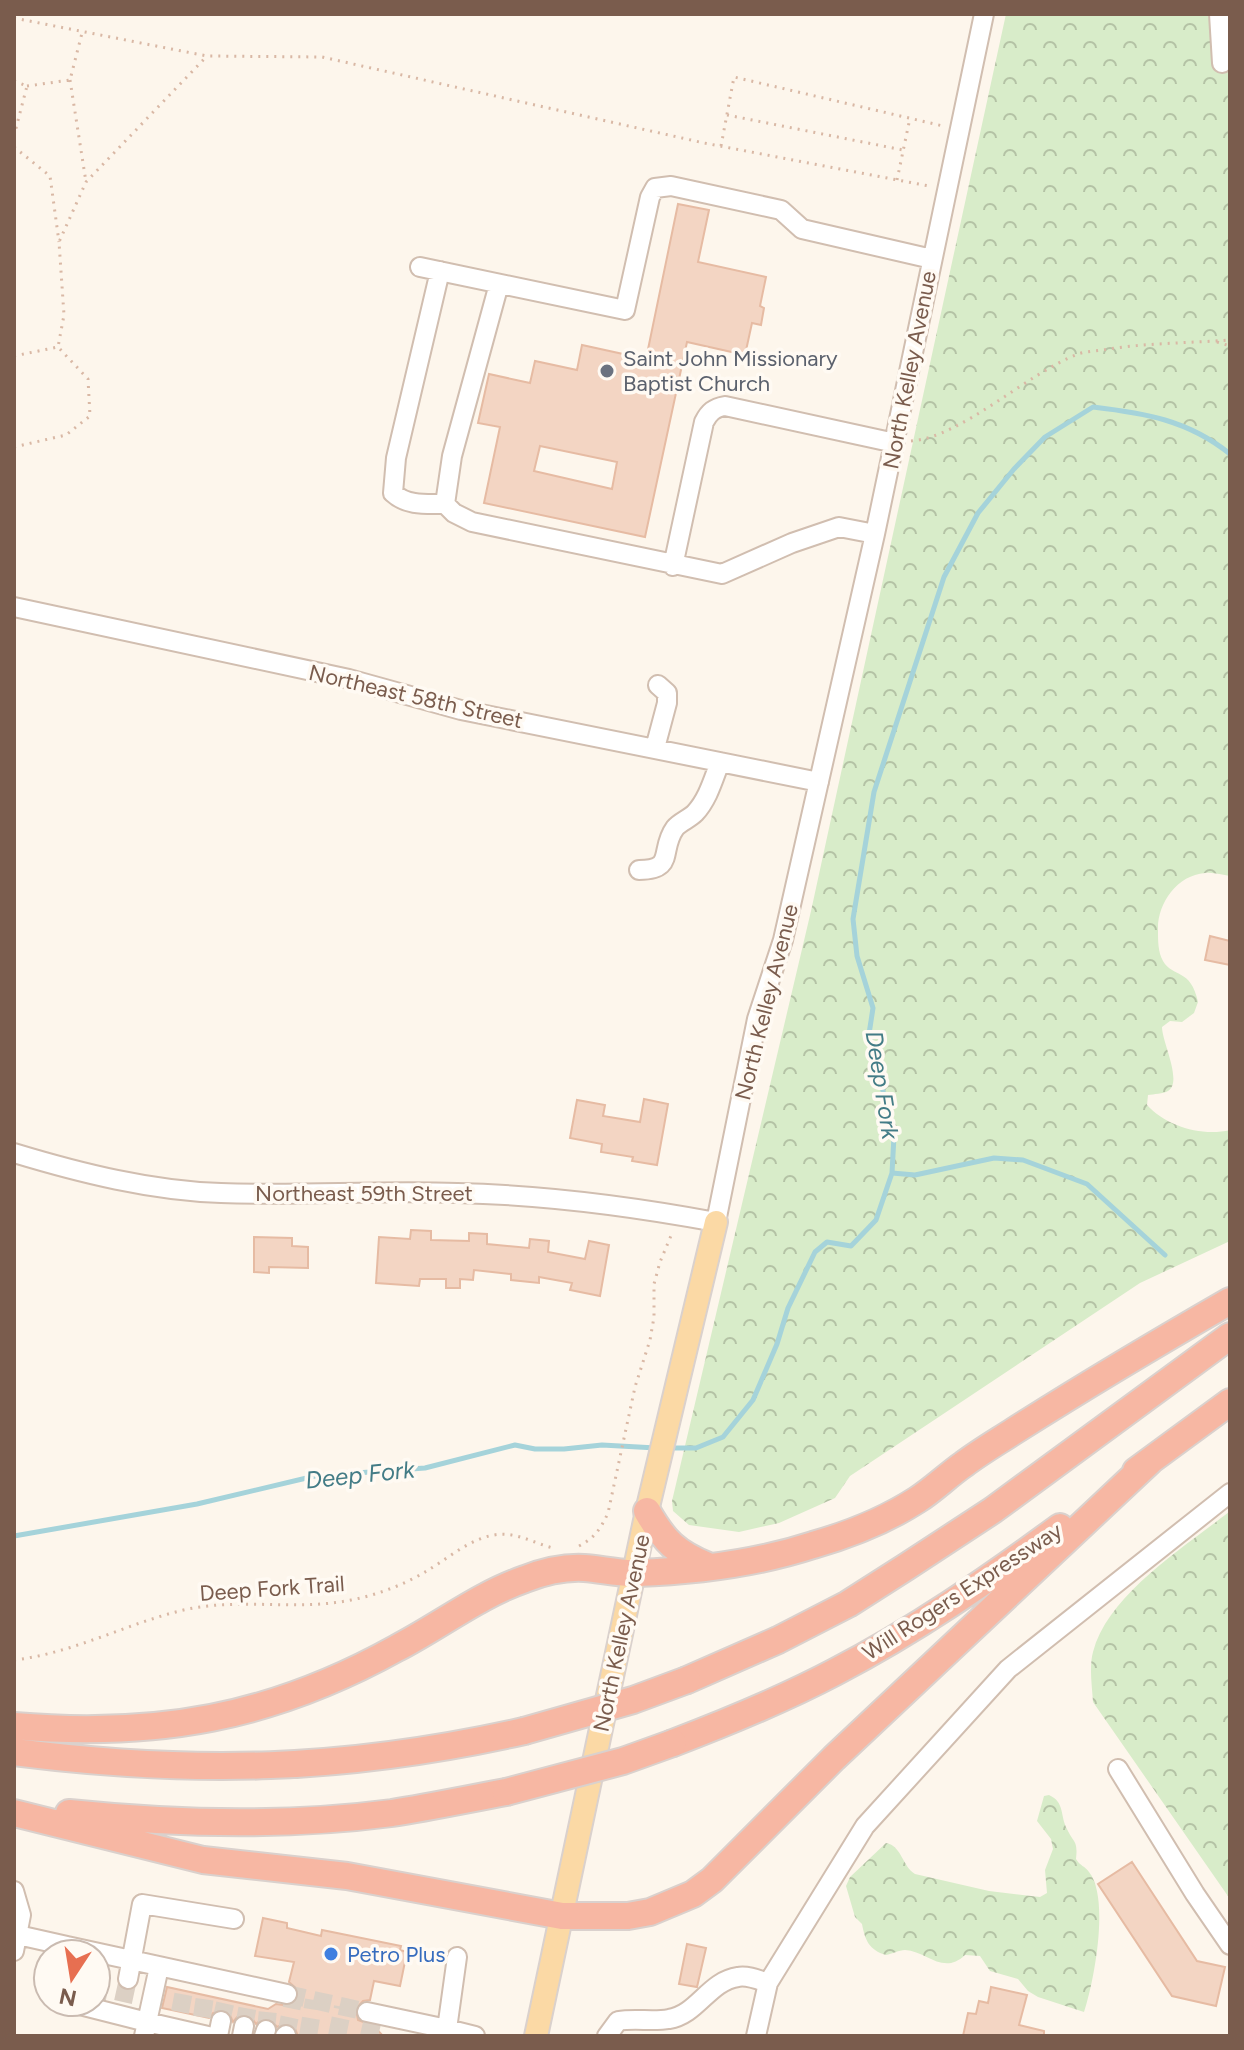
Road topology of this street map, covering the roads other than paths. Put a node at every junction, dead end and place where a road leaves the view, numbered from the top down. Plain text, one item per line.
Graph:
1 (984, 14) edge
2 (1219, 14) edge
3 (1222, 63) dead end
4 (932, 259) junction
5 (420, 267) dead end
6 (440, 271) junction
7 (499, 284) junction
8 (895, 443) junction
9 (445, 504) junction
10 (875, 534) junction
11 (673, 566) junction
12 (14, 607) edge
13 (658, 685) dead end
14 (655, 748) junction
15 (720, 762) junction
16 (819, 782) junction
17 (639, 870) dead end
18 (14, 1153) edge
19 (716, 1222) junction
20 (1230, 1301) edge
21 (1230, 1336) edge
22 (1230, 1402) edge
23 (1150, 1461) junction
24 (1230, 1493) edge
25 (647, 1511) junction
26 (708, 1566) junction
27 (633, 1574) junction
28 (14, 1726) edge
29 (14, 1752) edge
30 (1118, 1769) dead end
31 (14, 1805) edge
32 (14, 1813) edge
33 (14, 1891) edge
34 (562, 1916) junction
35 (234, 1919) dead end
36 (16, 1943) edge
37 (1230, 1945) edge
38 (457, 1957) dead end
39 (112, 1966) edge
40 (159, 1967) junction
41 (130, 1970) junction
42 (768, 1983) junction
43 (276, 1998) tunnel mouth
44 (112, 2007) edge
45 (371, 2016) tunnel mouth
46 (651, 2027) edge
47 (146, 2029) edge
48 (210, 2029) edge
49 (417, 2030) edge
50 (446, 2033) edge
51 (475, 2036) edge
52 (536, 2036) edge
53 (607, 2036) edge
54 (756, 2036) edge

1 - 4 street, North Kelley Avenue
2 - 3 street
4 - 7 street
4 - 8 street, North Kelley Avenue
5 - 6 street
6 - 7 street
6 - 9 street
7 - 9 street
8 - 10 street, North Kelley Avenue
8 - 11 street
9 - 11 street
10 - 11 street
10 - 16 street, North Kelley Avenue
12 - 14 street, Northeast 58th Street
13 - 14 street
14 - 15 street, Northeast 58th Street
15 - 16 street, Northeast 58th Street
15 - 17 street
16 - 19 street, North Kelley Avenue
18 - 19 street, Northeast 59th Street
19 - 25 main road, North Kelley Avenue
20 - 26 highway
21 - 29 highway, bridge
22 - 23 highway, Will Rogers Expressway
23 - 31 highway, Will Rogers Expressway, bridge
23 - 34 highway
24 - 42 street
25 - 26 highway
25 - 27 main road, North Kelley Avenue
26 - 27 highway
27 - 28 highway
27 - 34 main road, North Kelley Avenue
30 - 37 street
32 - 34 highway
33 - 36 street
34 - 52 main road, North Kelley Avenue
35 - 41 street
38 - 50 street
39 - 41 street
40 - 41 street
40 - 43 street
40 - 47 street
42 - 46 street
42 - 54 street
44 - 47 street
45 - 49 street
46 - 53 street
47 - 48 street
49 - 50 street
50 - 51 street

